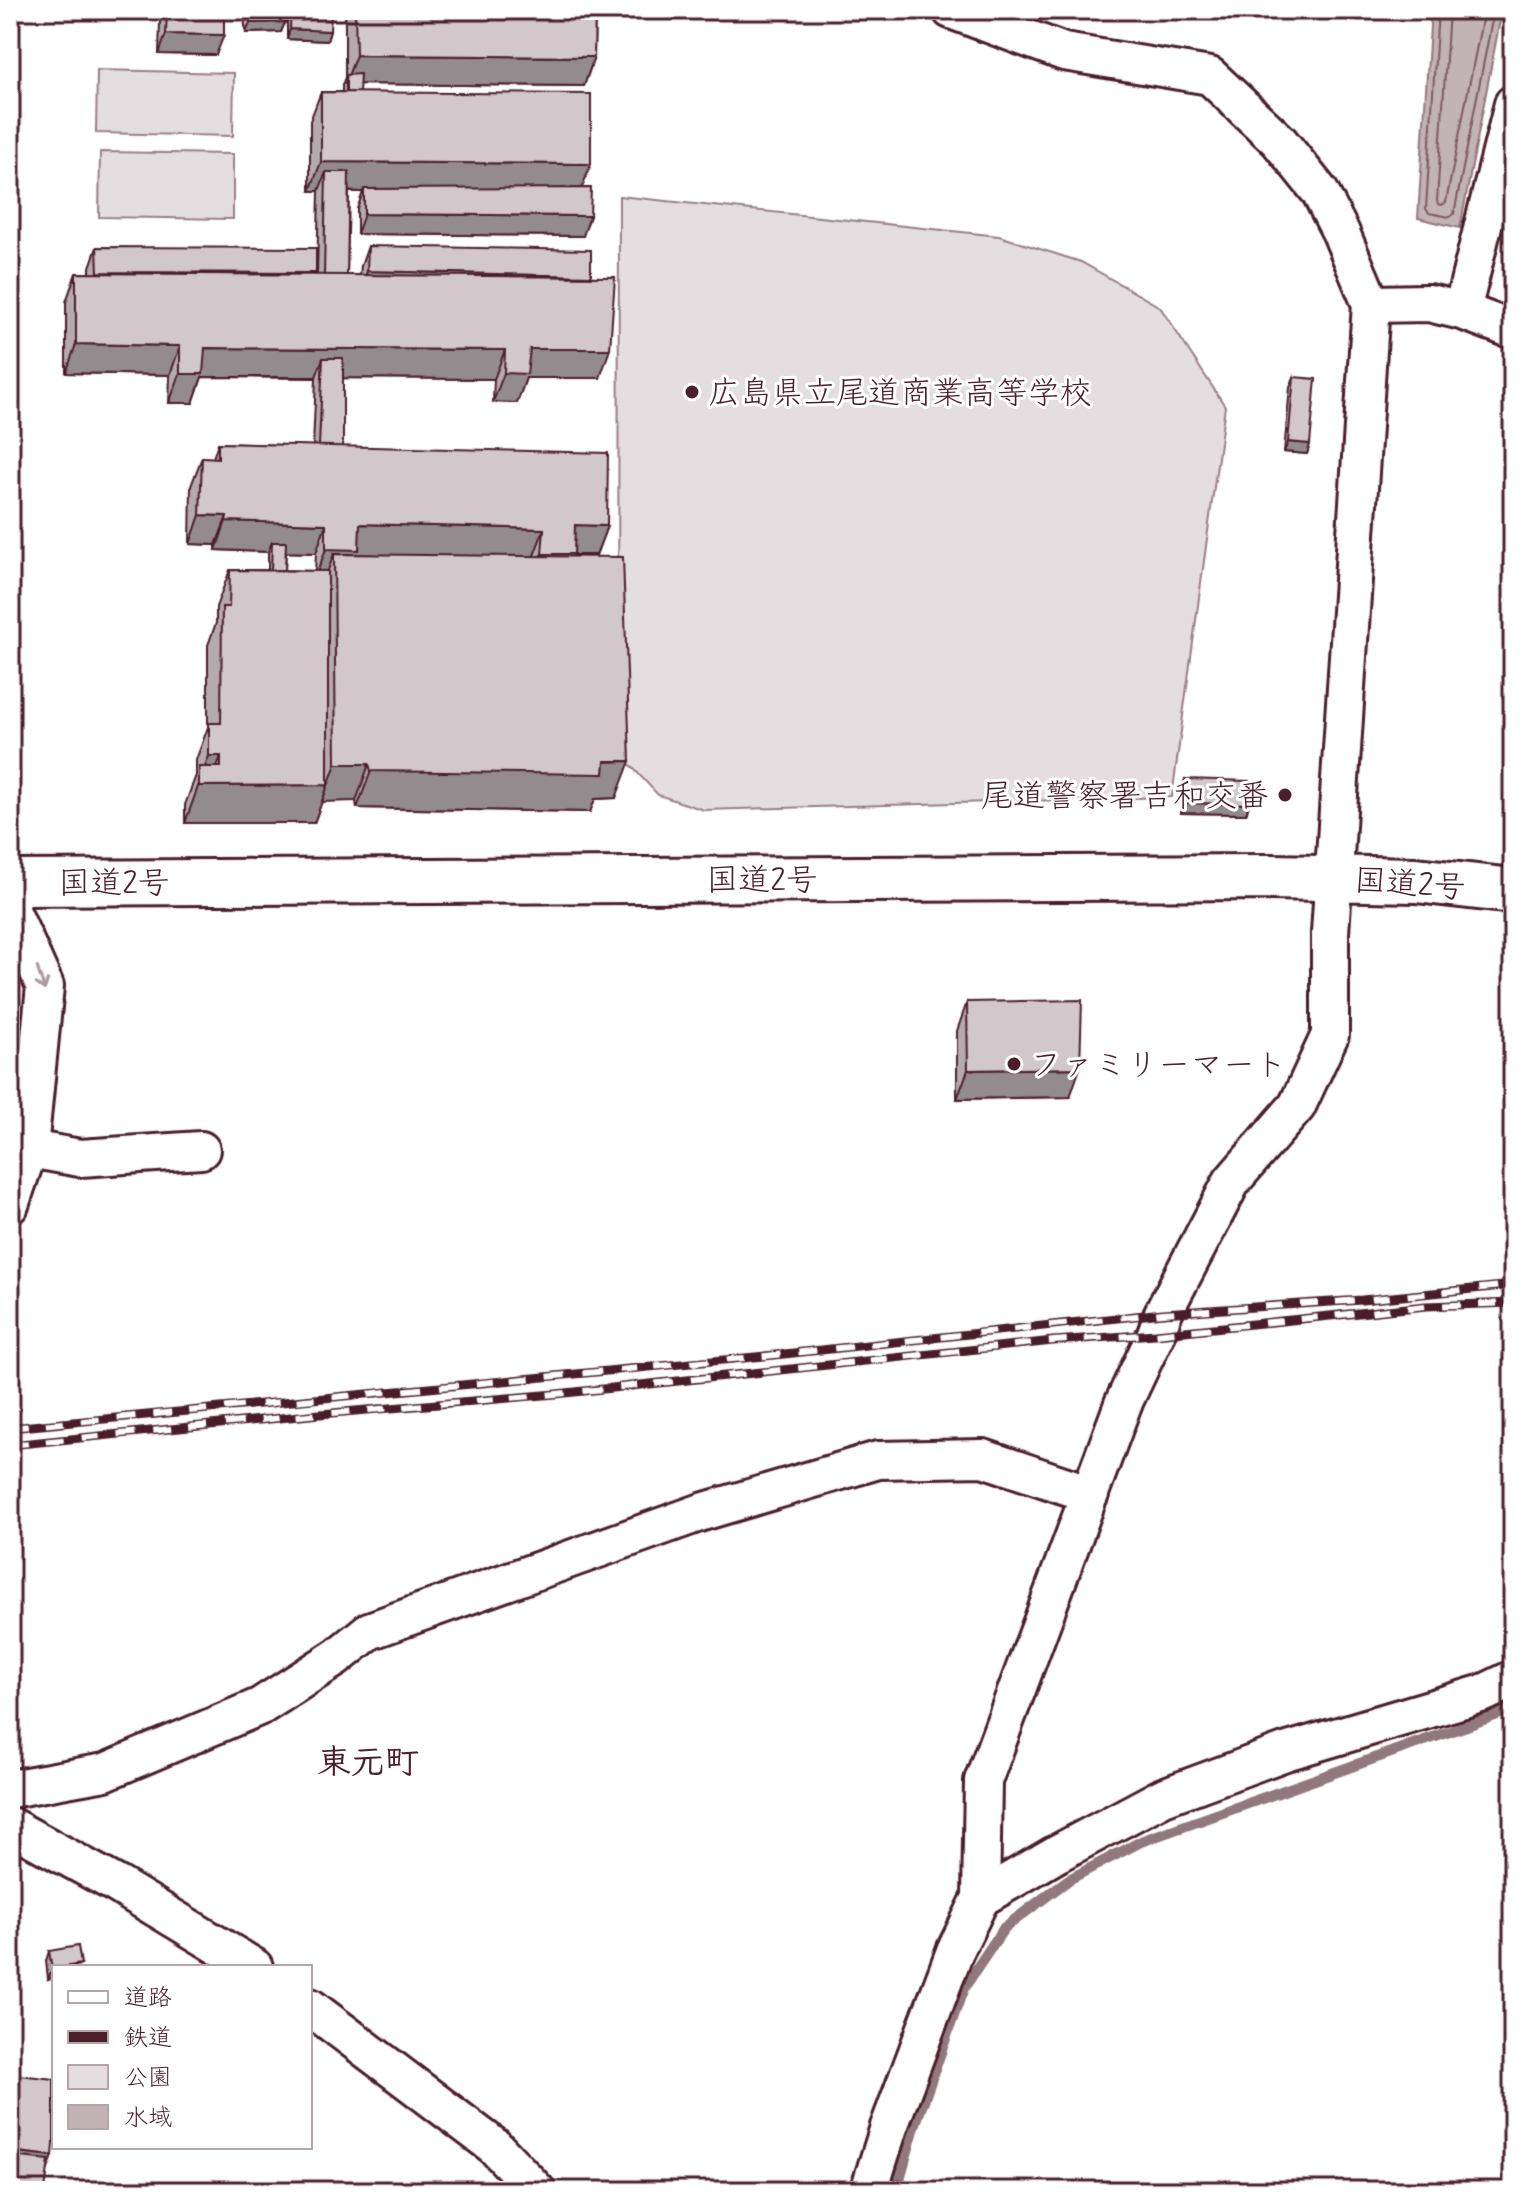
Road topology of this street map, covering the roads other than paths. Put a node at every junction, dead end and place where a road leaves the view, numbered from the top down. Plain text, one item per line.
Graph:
1 (951, 10) edge
2 (1513, 104) edge
3 (1371, 304) junction
4 (1462, 311) junction
5 (1513, 330) edge
6 (1334, 878) junction
7 (10, 883) edge
8 (1513, 891) edge
9 (10, 908) edge
10 (29, 1149) junction
11 (201, 1150) dead end
12 (10, 1205) edge
13 (1090, 1494) junction
14 (1513, 1679) edge
15 (10, 1789) edge
16 (10, 1826) edge
17 (981, 1898) junction
18 (251, 1965) edge
19 (312, 2009) edge
20 (537, 2191) edge
21 (869, 2191) edge

1 - 3 street
2 - 4 street
3 - 4 street
3 - 6 street
4 - 5 street
6 - 7 highway, 国道2号
6 - 8 highway, 国道2号
6 - 13 street
9 -> 10 street
10 - 11 street
10 - 12 street
13 - 15 street
13 - 17 street
14 - 17 street
16 - 18 street
17 - 21 street
19 - 20 street

